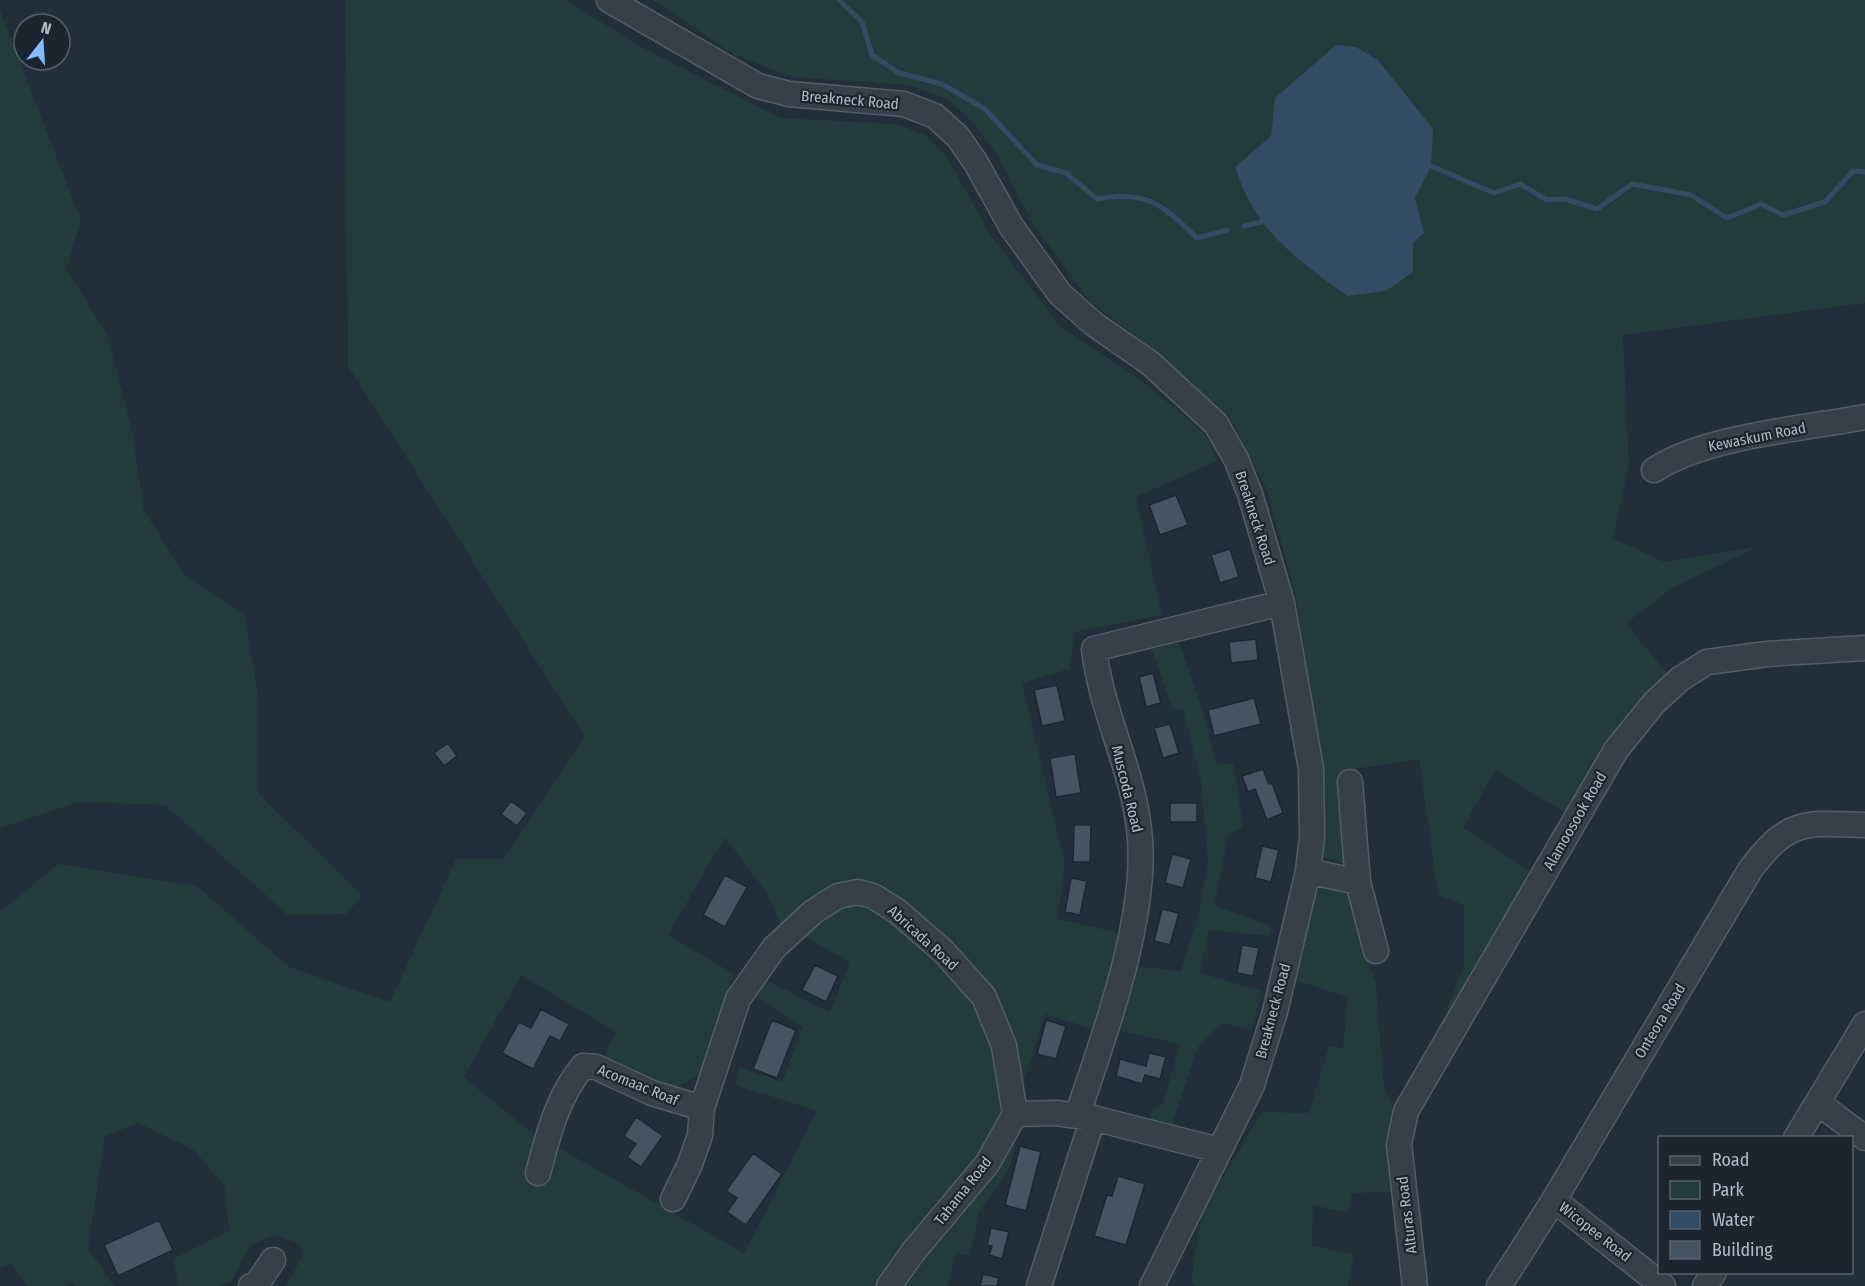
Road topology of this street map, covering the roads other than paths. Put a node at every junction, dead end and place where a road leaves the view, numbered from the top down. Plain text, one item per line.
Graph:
1 (609, 0) edge
2 (1865, 417) edge
3 (1654, 470) dead end
4 (1282, 603) junction
5 (1865, 648) edge
6 (1350, 782) dead end
7 (1865, 825) edge
8 (1308, 871) junction
9 (1358, 882) junction
10 (1376, 951) dead end
11 (1865, 1024) edge
12 (1818, 1102) junction
13 (702, 1108) junction
14 (1015, 1114) junction
15 (1085, 1117) junction
16 (1798, 1136) edge
17 (1865, 1138) edge
18 (1399, 1144) joint
19 (1219, 1150) junction
20 (538, 1173) dead end
21 (673, 1198) dead end
22 (1554, 1200) junction
23 (273, 1260) dead end
24 (251, 1286) edge
25 (889, 1286) edge
26 (1039, 1286) edge
27 (1152, 1286) edge
28 (1415, 1286) edge
29 (1499, 1286) edge
30 (1664, 1286) edge

1 - 4 street, Breakneck Road
2 - 3 street, Kewaskum Road
4 - 8 street, Breakneck Road
4 - 15 street, Muscoda Road
5 - 18 street, Alamoosook Road
6 - 9 street
7 - 22 street, Onteora Road
8 - 9 street
8 - 19 street, Breakneck Road
9 - 10 street
11 - 12 street
12 - 16 street
12 - 17 street
13 - 14 street, Abricada Road
13 - 20 street, Acomaac Roaf
13 - 21 street, Abricada Road
14 - 15 street
14 - 25 street, Tahama Road
15 - 19 street
15 - 26 street, Muscoda Road
18 - 28 street, Alturas Road
19 - 27 street, Breakneck Road
22 - 29 street, Onteora Road
22 - 30 street, Wicopee Road
23 - 24 street

